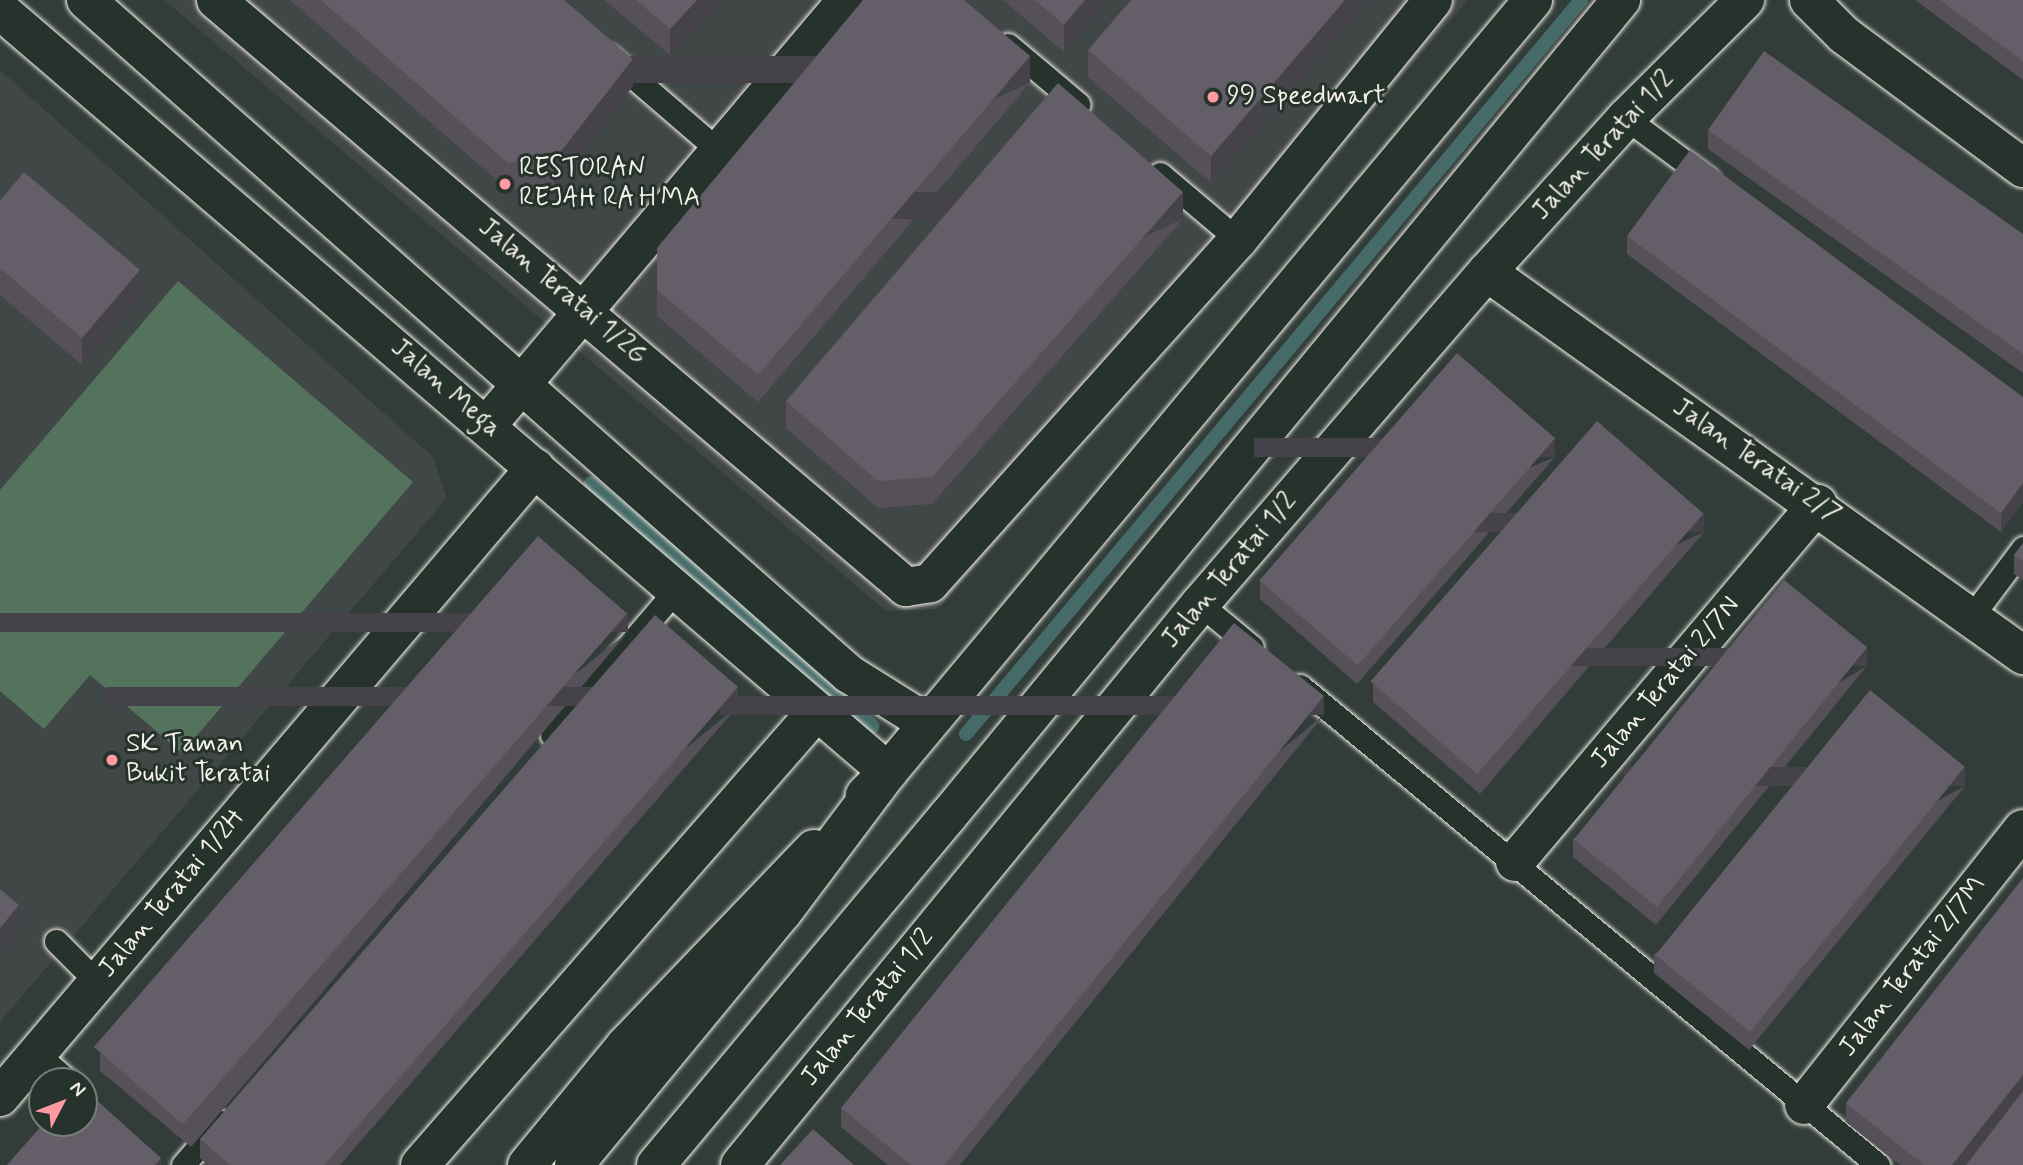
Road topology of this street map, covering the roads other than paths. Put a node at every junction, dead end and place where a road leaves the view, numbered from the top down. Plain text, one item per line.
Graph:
1 (86, 0) edge
2 (216, 0) edge
3 (847, 0) edge
4 (1433, 0) edge
5 (1533, 0) edge
6 (1620, 0) edge
7 (1745, 0) edge
8 (1809, 0) edge
9 (0, 10) edge
10 (987, 27) edge
11 (595, 44) edge
12 (1092, 116) edge
13 (1626, 118) junction
14 (718, 150) junction
15 (1144, 160) edge
16 (2023, 168) edge
17 (1725, 192) edge
18 (1238, 240) junction
19 (1487, 272) junction
20 (584, 310) junction
21 (524, 380) junction
22 (488, 424) junction
23 (535, 468) junction
24 (1818, 505) junction
25 (2023, 548) edge
26 (676, 590) junction
27 (1200, 604) junction
28 (1972, 616) junction
29 (2023, 655) edge
30 (817, 711) junction
31 (924, 721) junction
32 (533, 757) edge
33 (888, 772) junction
34 (2023, 829) edge
35 (1515, 862) junction
36 (56, 941) dead end
37 (92, 977) junction
38 (37, 1054) junction
39 (52, 1067) edge
40 (0, 1097) edge
41 (237, 1102) edge
42 (1804, 1105) junction
43 (183, 1165) edge
44 (420, 1165) edge
45 (527, 1165) edge
46 (574, 1165) edge
47 (656, 1165) edge
48 (740, 1165) edge
49 (1878, 1165) edge

1 - 21 main road
2 - 20 main road, Jalan Teratai 1/2G
3 - 14 main road
4 - 18 main road
5 - 31 main road
6 - 47 main road
7 - 13 main road, Jalan Teratai 1/2
8 - 16 main road
9 - 22 main road, Jalan Mega
10 - 12 lane
11 - 14 lane
13 - 17 lane
13 - 19 main road, Jalan Teratai 1/2
14 - 20 main road
15 - 18 lane
18 - 20 main road, Jalan Teratai 1/2G
19 - 24 main road, Jalan Teratai 2/7
19 - 27 main road, Jalan Teratai 1/2
20 - 21 main road
21 - 22 main road
21 - 31 main road
22 - 23 main road, Jalan Mega
23 - 26 main road, Jalan Mega
23 - 37 main road, Jalan Teratai 1/2H
24 - 28 main road, Jalan Teratai 2/7
24 - 35 main road, Jalan Teratai 2/7N
25 - 28 lane
26 - 30 main road, Jalan Mega
26 - 32 lane
27 - 35 lane
27 - 48 main road, Jalan Teratai 1/2
28 - 29 main road, Jalan Teratai 2/7
30 - 33 main road, Jalan Mega
30 - 44 main road
31 - 33 main road
33 - 45 main road
33 - 46 main road
34 - 42 main road, Jalan Teratai 2/7M
35 - 42 lane
36 - 37 lane
37 - 38 main road, Jalan Teratai 1/2H
38 - 39 lane
38 - 40 main road, Jalan Teratai 1/2H
41 - 43 lane
42 - 49 lane

